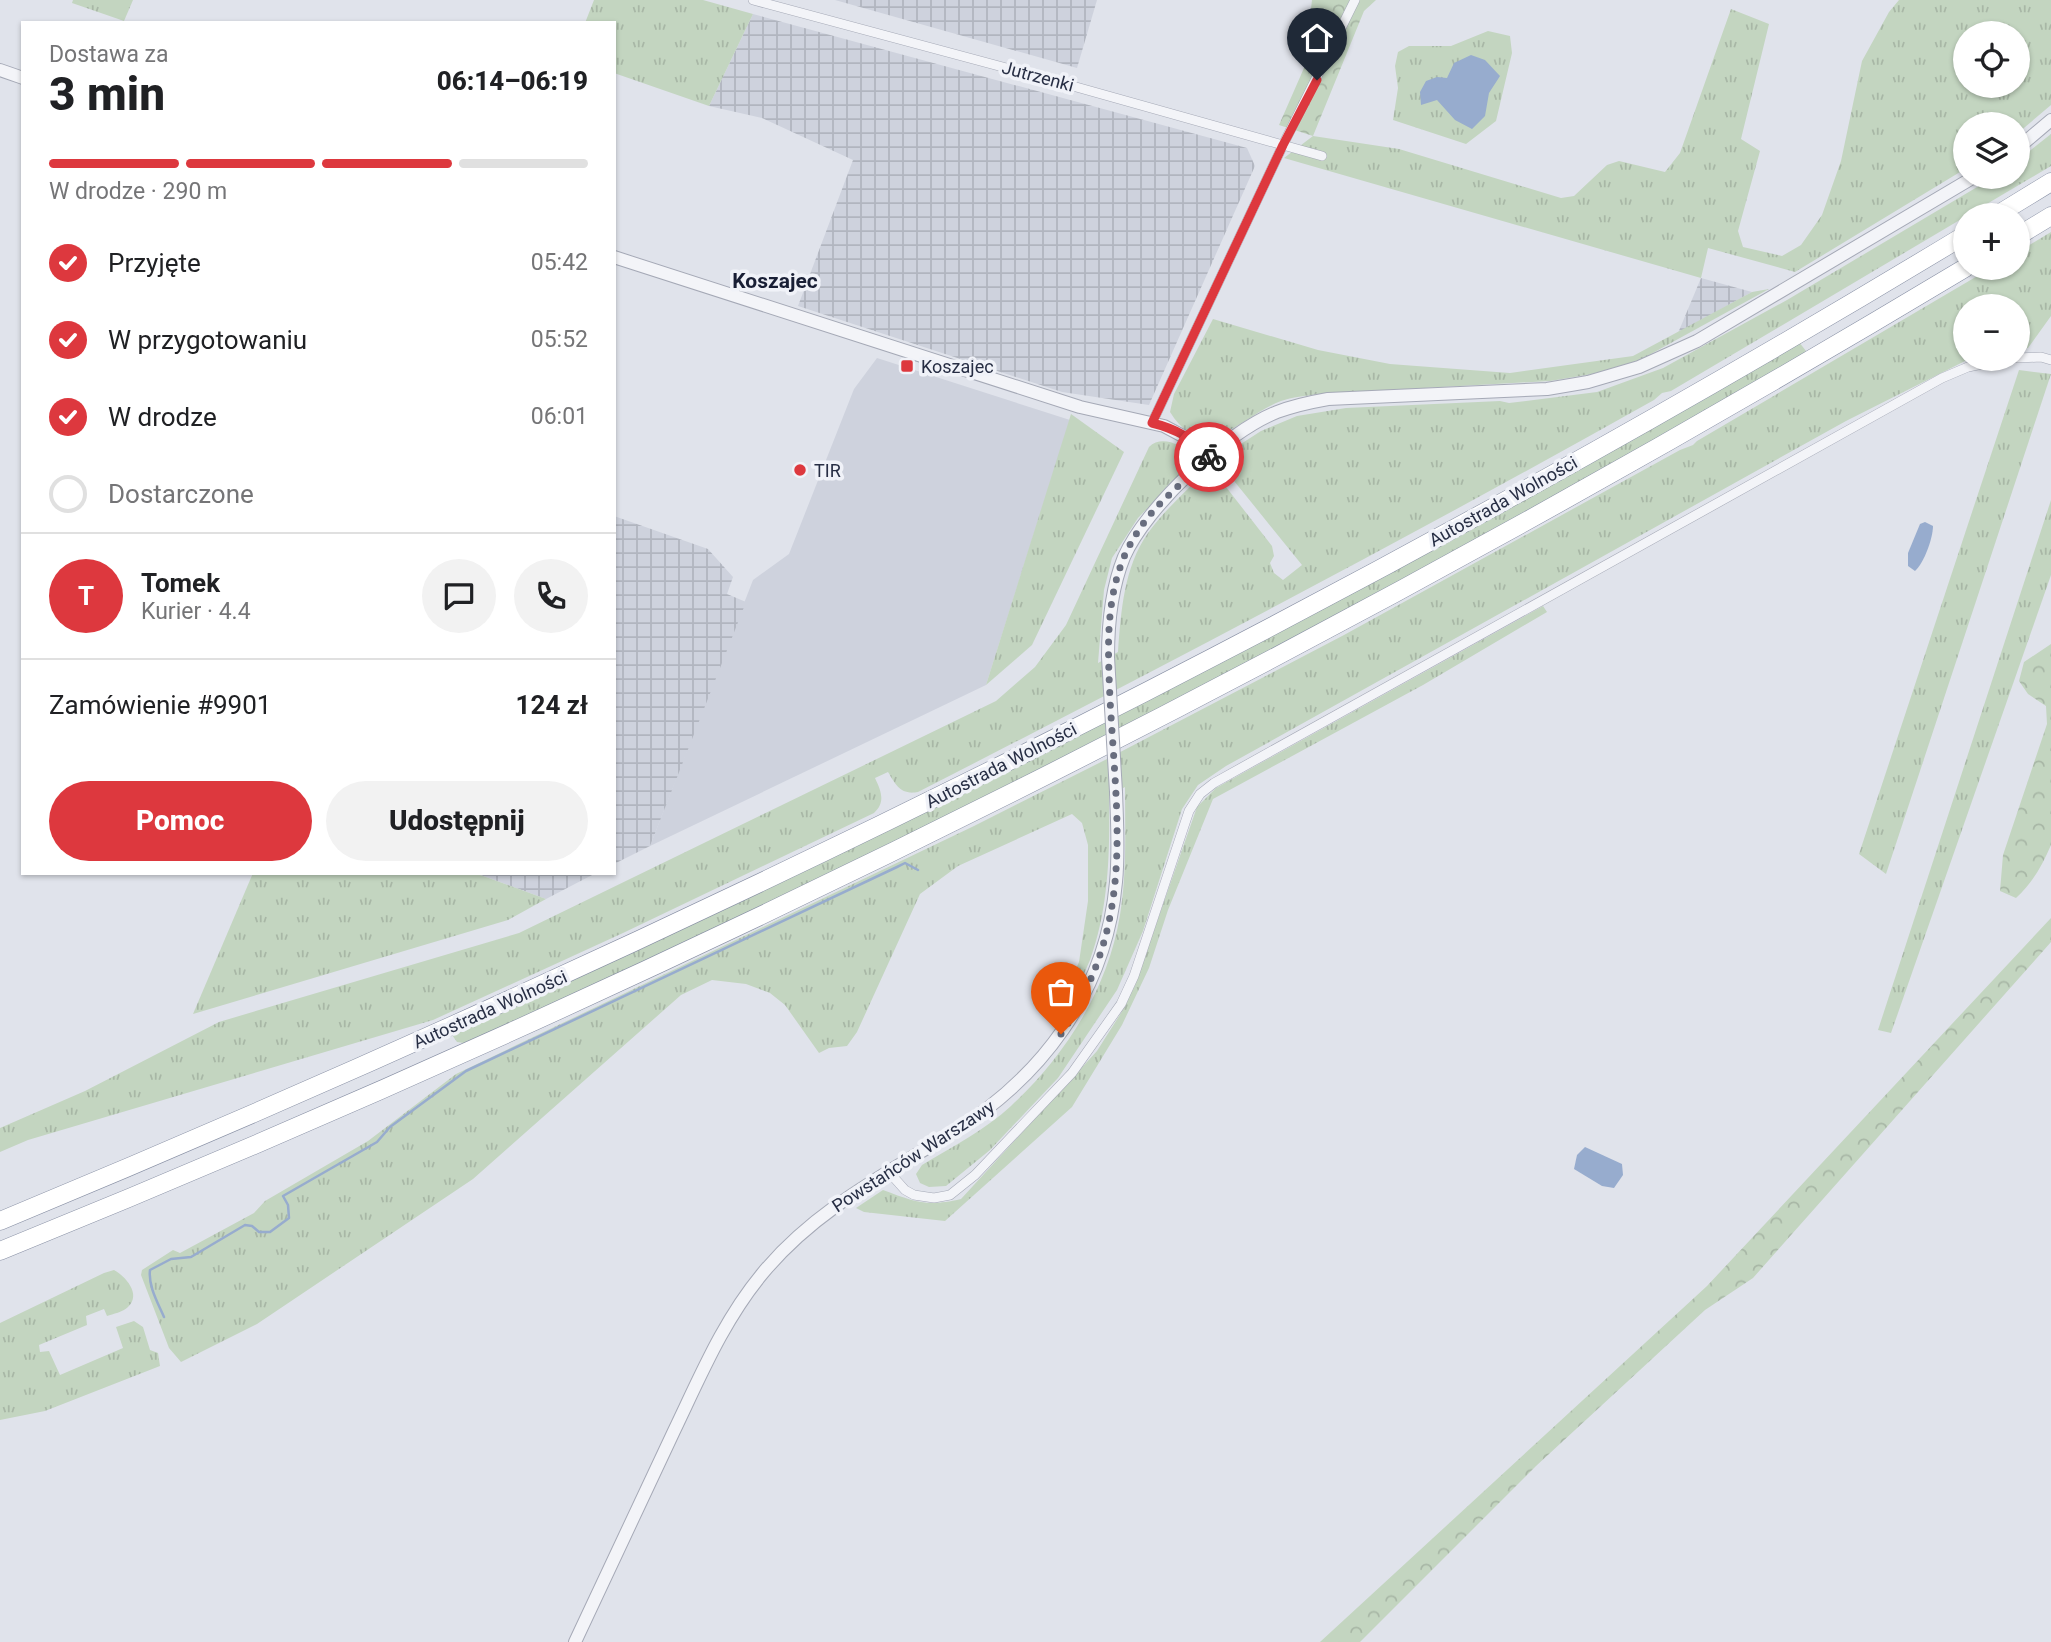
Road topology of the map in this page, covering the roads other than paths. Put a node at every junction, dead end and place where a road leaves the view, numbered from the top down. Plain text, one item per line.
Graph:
1 (753, 0) edge
2 (1355, 0) edge
3 (0, 70) edge
4 (21, 77) edge
5 (2051, 120) edge
6 (2030, 138) edge
7 (1283, 145) junction
8 (1322, 156) dead end
9 (2051, 183) edge
10 (1954, 189) edge
11 (2017, 203) edge
12 (2051, 216) edge
13 (2030, 229) edge
14 (1953, 241) edge
15 (616, 258) edge
16 (1953, 275) edge
17 (2030, 357) edge
18 (2051, 359) edge
19 (1959, 371) edge
20 (1152, 423) junction
21 (1209, 457) junction
22 (888, 1171) junction
23 (0, 1221) edge
24 (0, 1251) edge
25 (575, 1642) edge

1 - 7 street, Jutrzenki
2 - 7 street
3 - 4 street
5 - 6 street
7 - 8 street, Jutrzenki
7 - 20 street
9 - 11 highway
10 - 21 street, Powstańców Warszawy
12 - 13 highway
14 - 23 highway, Autostrada Wolności
15 - 20 street
16 - 24 highway, Autostrada Wolności
17 - 18 street
19 - 22 street
20 - 21 street
21 - 22 street, Powstańców Warszawy, bridge
22 - 25 street, Powstańców Warszawy

